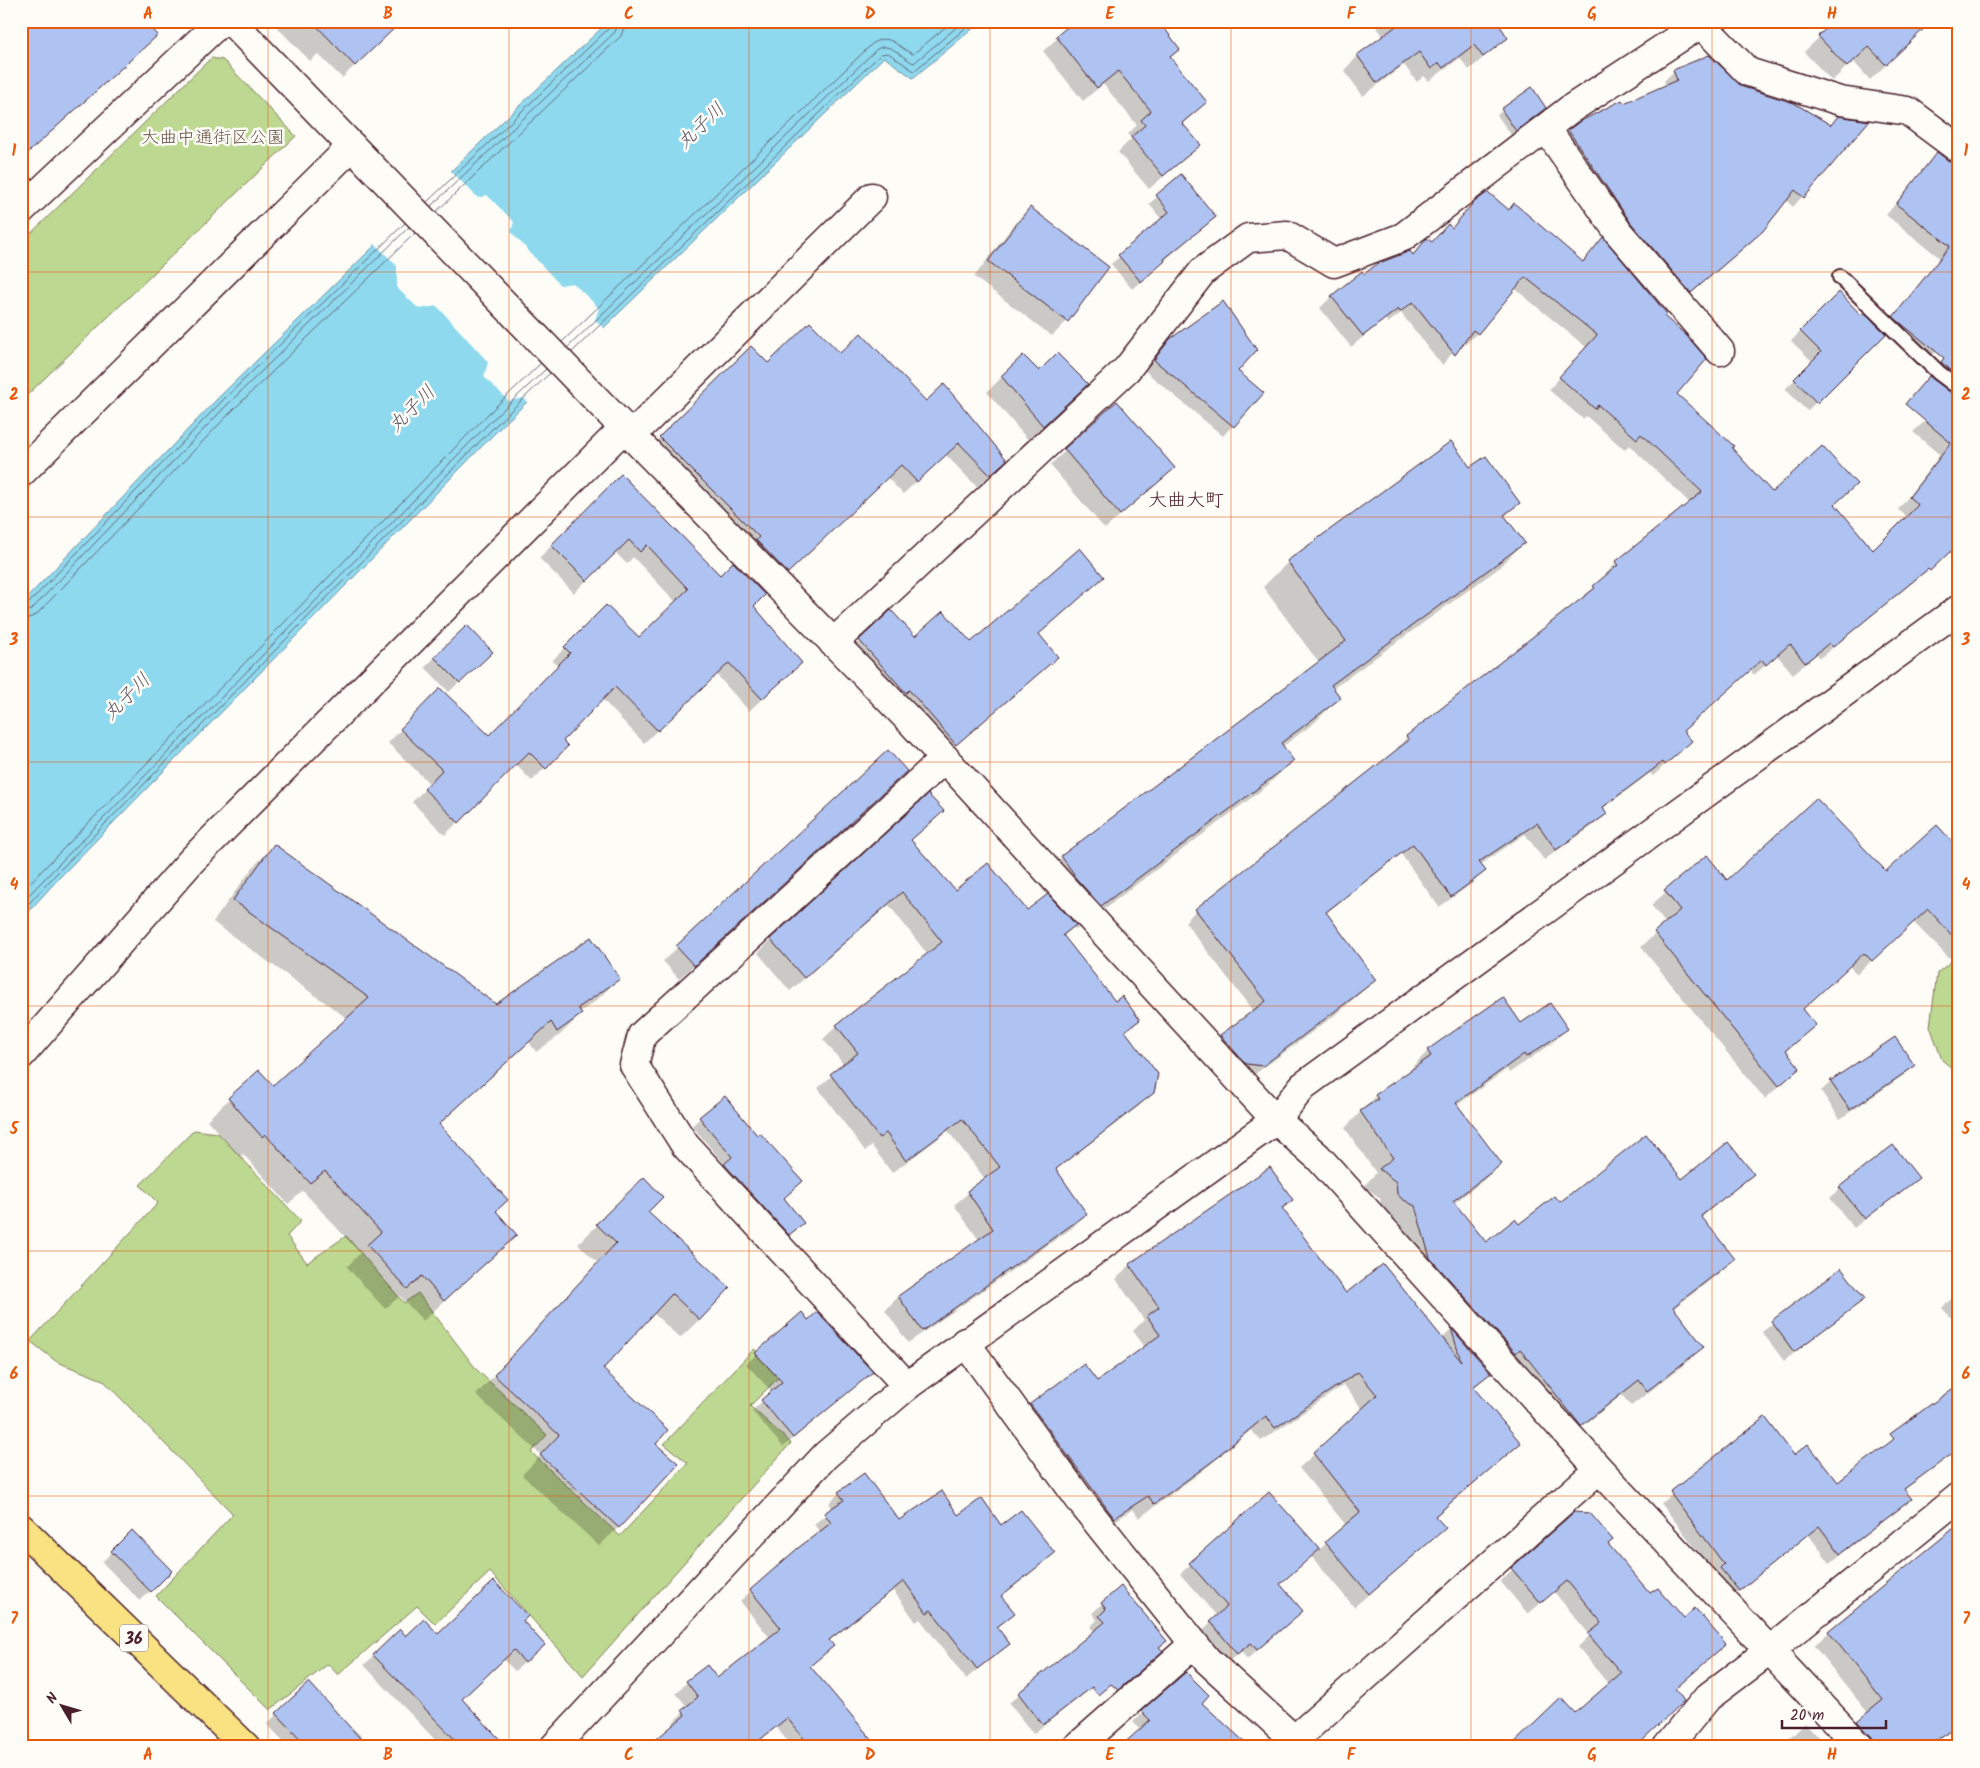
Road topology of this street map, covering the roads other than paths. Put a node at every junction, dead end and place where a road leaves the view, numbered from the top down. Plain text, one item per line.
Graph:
1 (221, 21) edge
2 (231, 21) edge
3 (1703, 22) edge
4 (1546, 128) junction
5 (1959, 149) edge
6 (357, 152) junction
7 (872, 197) dead end
8 (21, 210) edge
9 (1840, 277) dead end
10 (1720, 351) dead end
11 (1959, 388) edge
12 (628, 432) junction
13 (21, 473) edge
14 (1959, 610) edge
15 (832, 643) junction
16 (945, 758) junction
17 (21, 1055) edge
18 (1276, 1120) junction
19 (965, 1342) junction
20 (906, 1386) junction
21 (1599, 1469) junction
22 (1959, 1497) edge
23 (21, 1528) edge
24 (1194, 1644) junction
25 (1769, 1651) junction
26 (1293, 1744) edge
27 (246, 1747) edge
28 (554, 1747) edge
29 (1076, 1747) edge
30 (1667, 1747) edge
31 (1860, 1747) edge

1 - 8 street
2 - 6 street
3 - 4 street
3 - 5 street
4 - 10 street
4 - 15 street
6 - 12 street
6 - 13 street
7 - 12 street
9 - 11 lane
12 - 15 street
12 - 17 street
14 - 18 street
15 - 16 street
16 - 18 street
16 - 20 street
18 - 19 street
18 - 21 street
19 - 20 street
19 - 24 street
20 - 28 street
21 - 25 street
21 - 26 street
22 - 25 street
23 - 27 main road, 36
24 - 26 street
24 - 29 street
25 - 30 street
25 - 31 street

